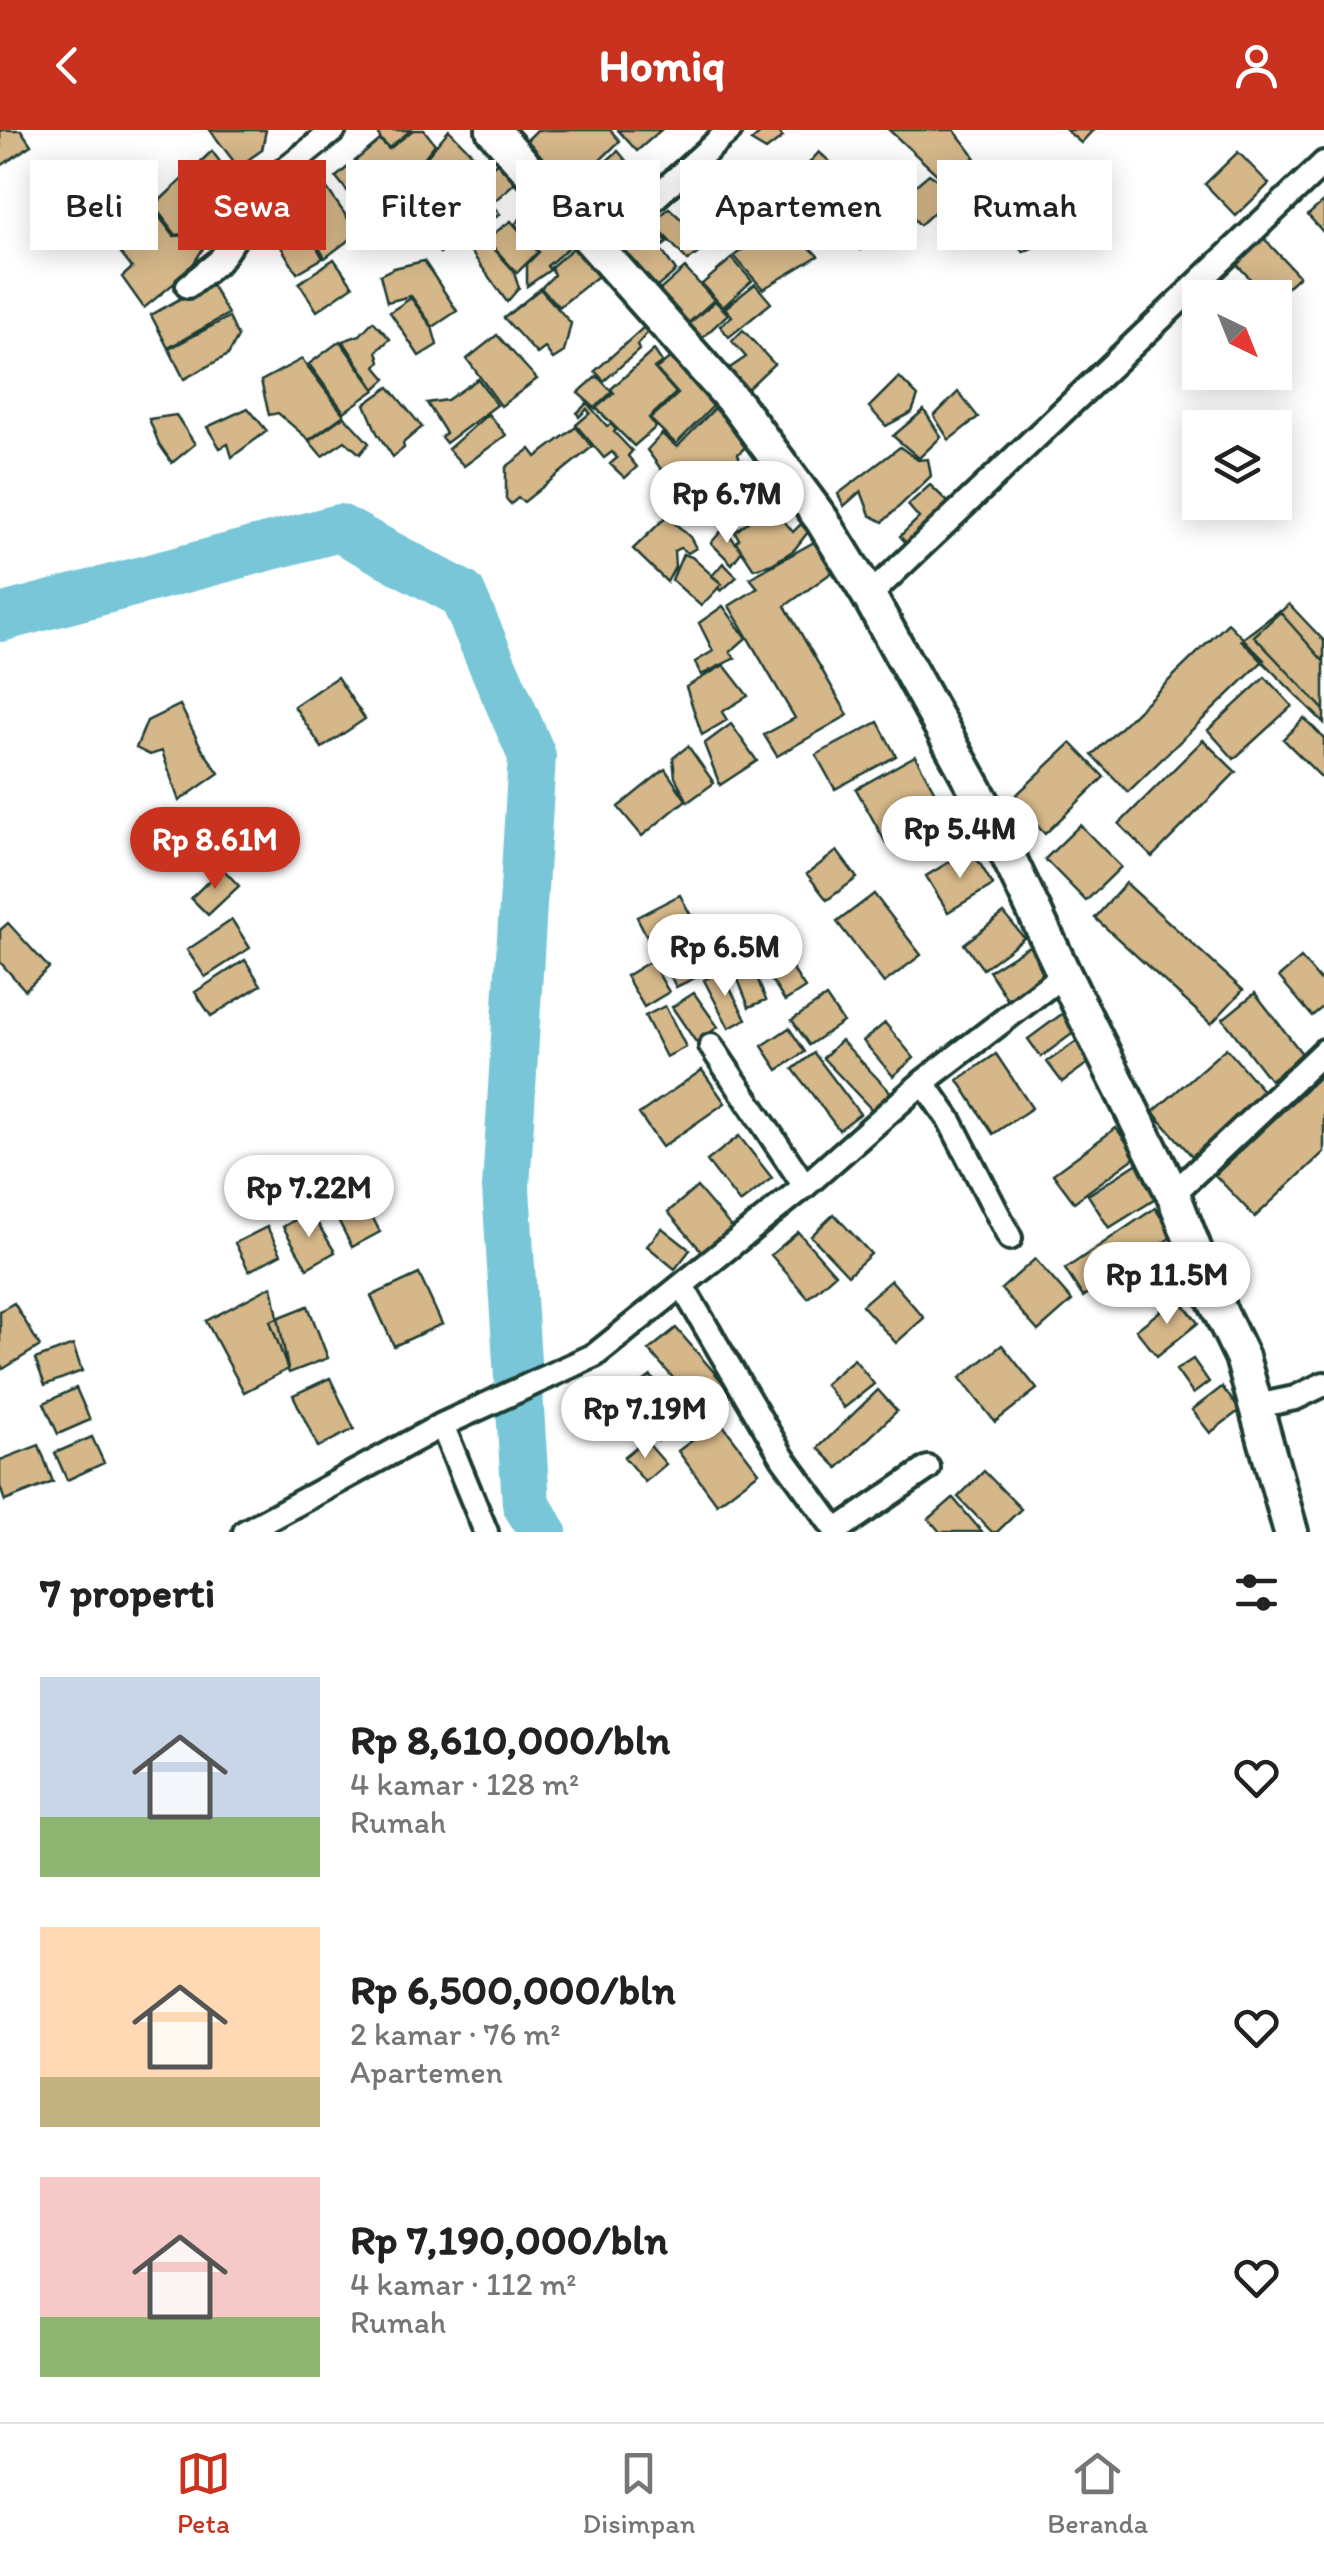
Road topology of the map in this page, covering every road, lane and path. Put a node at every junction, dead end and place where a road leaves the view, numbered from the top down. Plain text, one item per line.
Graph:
1 (334, 130) edge
2 (493, 130) edge
3 (730, 130) edge
4 (520, 160) edge
5 (1324, 163) edge
6 (660, 193) edge
7 (603, 250) edge
8 (188, 286) dead end
9 (869, 596) junction
10 (1064, 974) junction
11 (711, 1046) dead end
12 (1324, 1050) edge
13 (923, 1082) junction
14 (805, 1186) junction
15 (1173, 1194) junction
16 (1010, 1238) dead end
17 (682, 1286) junction
18 (1324, 1384) edge
19 (1257, 1406) junction
20 (450, 1422) junction
21 (928, 1468) dead end
22 (837, 1531) edge
23 (245, 1532) edge
24 (486, 1532) edge
25 (1291, 1532) edge

1 - 8 street
2 - 4 street
3 - 6 street
5 - 9 street
7 - 9 street
9 - 10 street
10 - 13 street
10 - 15 street
11 - 14 street
12 - 15 street
13 - 14 street
13 - 16 street
14 - 17 street
15 - 19 street
17 - 20 street
17 - 22 street
18 - 19 street
19 - 25 street
20 - 23 street
20 - 24 street
21 - 22 street

